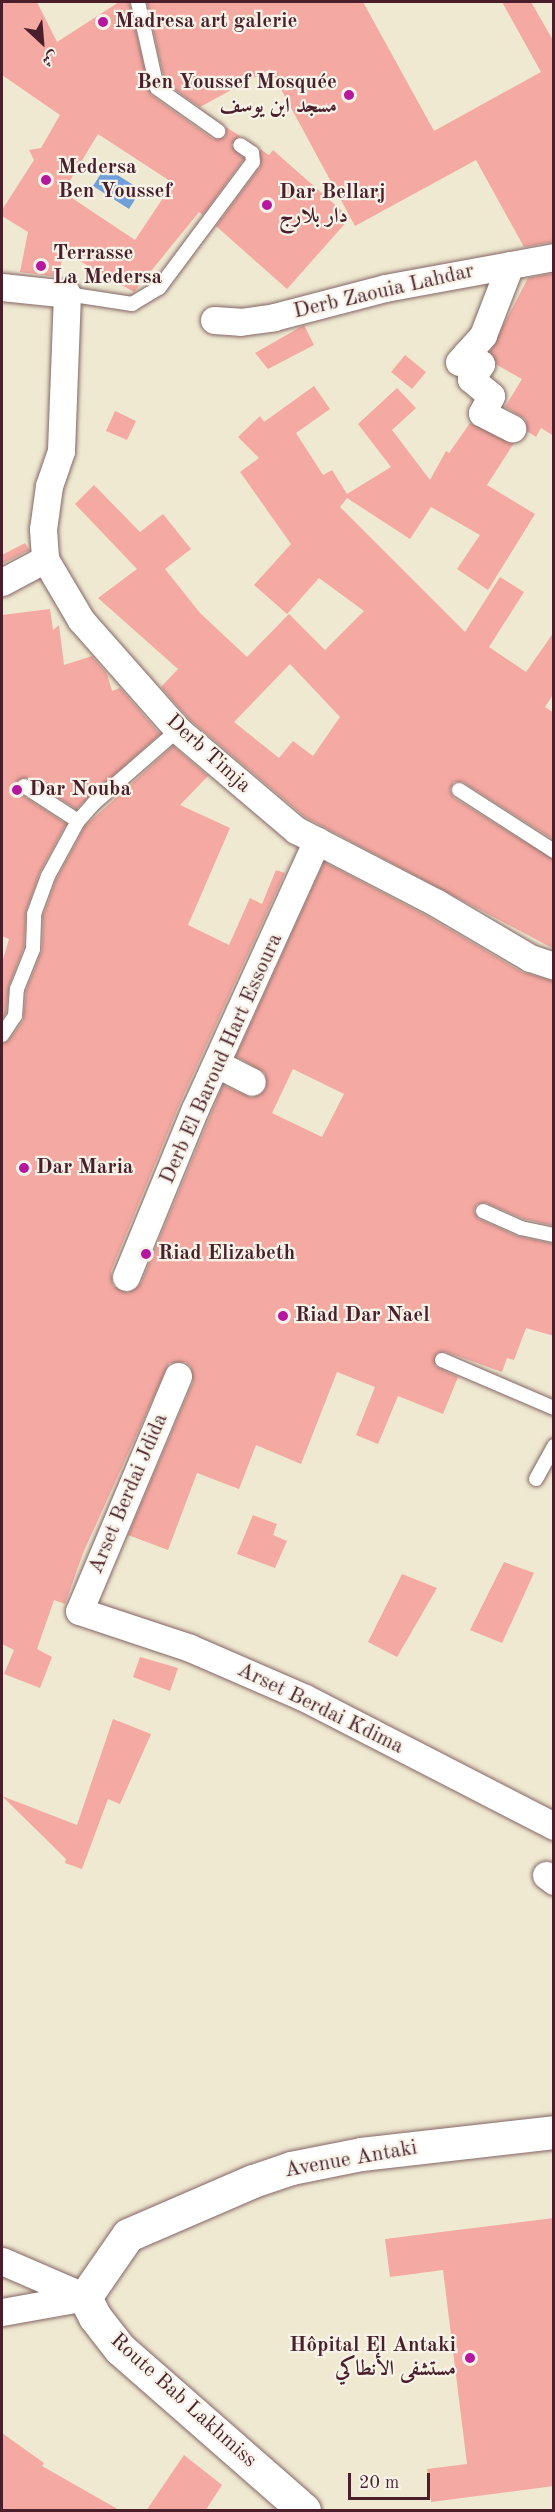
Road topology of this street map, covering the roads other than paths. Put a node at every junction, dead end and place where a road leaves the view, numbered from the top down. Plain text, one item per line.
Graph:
1 (138, 2) edge
2 (218, 130) dead end
3 (240, 145) dead end
4 (554, 257) edge
5 (510, 265) junction
6 (2, 287) edge
7 (67, 294) junction
8 (214, 320) dead end
9 (512, 428) dead end
10 (45, 559) junction
11 (2, 582) edge
12 (178, 730) junction
13 (24, 786) dead end
14 (459, 790) dead end
15 (78, 821) junction
16 (317, 840) junction
17 (554, 851) edge
18 (554, 966) edge
19 (2, 1035) edge
20 (217, 1064) junction
21 (252, 1082) dead end
22 (483, 1210) dead end
23 (554, 1234) edge
24 (126, 1277) dead end
25 (442, 1360) dead end
26 (178, 1376) dead end
27 (554, 1408) edge
28 (554, 1446) edge
29 (536, 1479) dead end
30 (79, 1611) joint
31 (554, 1826) edge
32 (554, 2132) edge
33 (2, 2261) edge
34 (85, 2297) junction
35 (2, 2312) edge
36 (304, 2511) edge

1 - 2 lane
3 - 7 lane
4 - 5 street, Derb Zaouia Lahdar
5 - 8 street, Derb Zaouia Lahdar
5 - 9 street
6 - 7 street
7 - 10 street, Derb Timja
10 - 11 street
10 - 12 street, Derb Timja
12 - 15 lane
12 - 16 street, Derb Timja
13 - 15 lane
14 - 17 lane
15 - 19 lane
16 - 18 street, Derb Timja
16 - 20 street, Derb El Baroud Hart Essoura
20 - 21 street
20 - 24 street, Derb El Baroud Hart Essoura
22 - 23 lane
25 - 27 lane
26 - 30 street, Arset Berdai Jdida
28 - 29 lane
30 - 31 street, Arset Berdai Kdima
32 - 34 street, Avenue Antaki
33 - 34 street
34 - 35 street
34 - 36 street, Route Bab Lakhmiss

